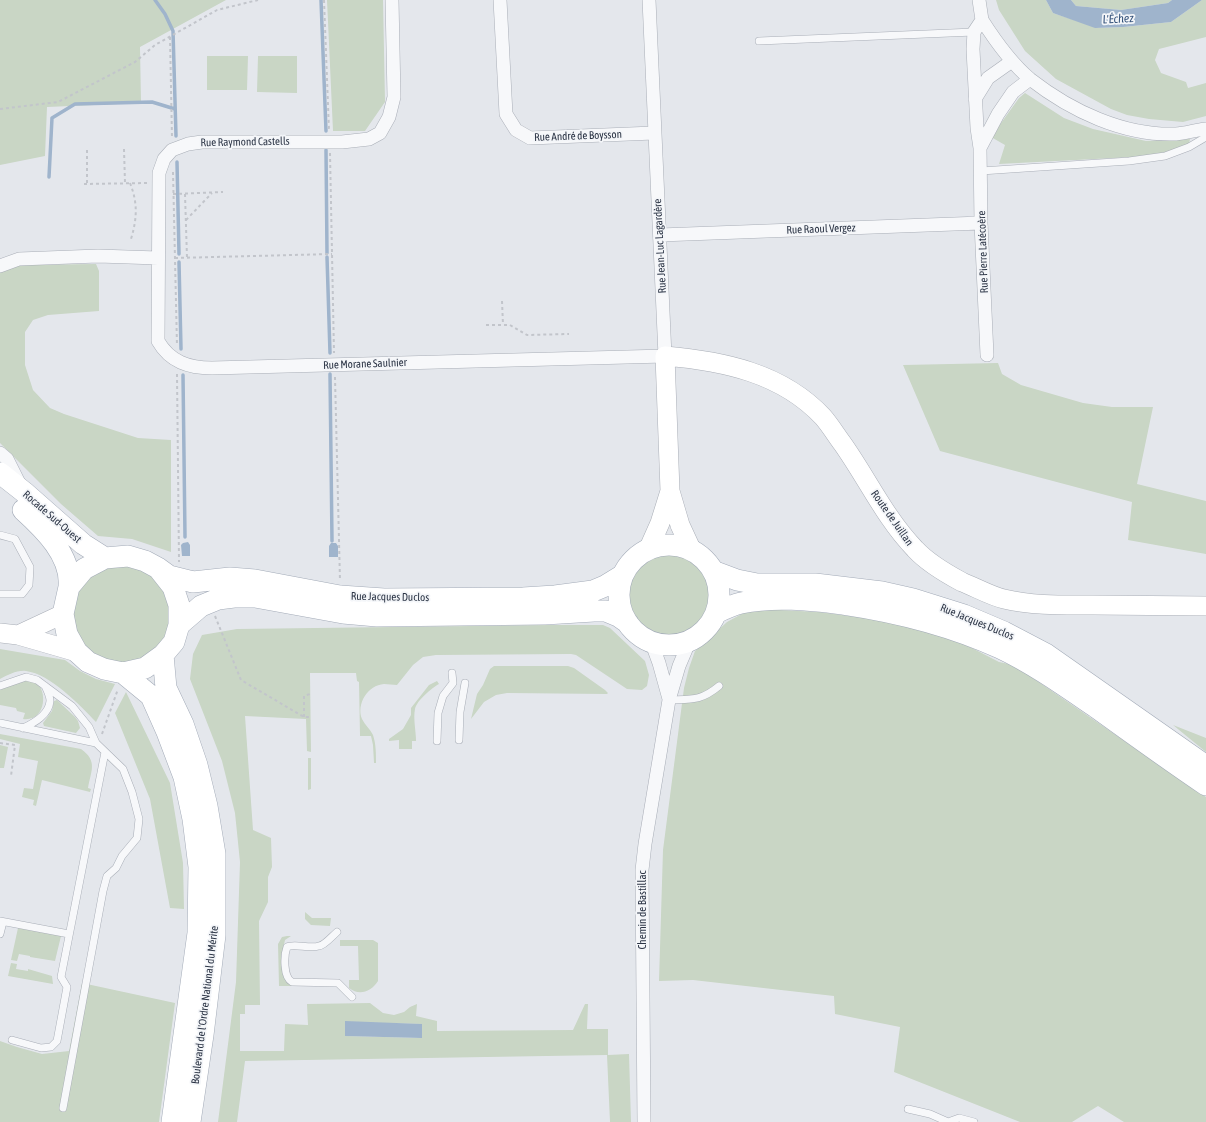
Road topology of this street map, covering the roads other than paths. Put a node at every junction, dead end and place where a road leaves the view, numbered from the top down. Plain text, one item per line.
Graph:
1 (392, 0) edge
2 (500, 0) edge
3 (649, 0) edge
4 (979, 0) edge
5 (982, 20) junction
6 (974, 32) junction
7 (759, 41) dead end
8 (1012, 61) junction
9 (1030, 79) junction
10 (975, 100) junction
11 (1206, 128) edge
12 (654, 133) junction
13 (1206, 137) edge
14 (980, 148) junction
15 (981, 171) junction
16 (981, 223) junction
17 (660, 235) junction
18 (158, 258) junction
19 (0, 266) edge
20 (987, 355) dead end
21 (665, 356) junction
22 (0, 453) edge
23 (0, 473) edge
24 (0, 490) edge
25 (670, 491) junction
26 (24, 492) junction
27 (0, 536) edge
28 (648, 550) junction
29 (692, 551) junction
30 (106, 558) junction
31 (158, 568) junction
32 (713, 571) junction
33 (624, 575) junction
34 (70, 587) junction
35 (0, 594) edge
36 (1206, 606) edge
37 (716, 613) junction
38 (63, 614) junction
39 (628, 623) junction
40 (179, 625) junction
41 (9, 634) edge
42 (690, 640) junction
43 (651, 641) junction
44 (77, 652) junction
45 (163, 655) junction
46 (123, 673) junction
47 (452, 673) dead end
48 (465, 683) dead end
49 (0, 686) edge
50 (45, 686) junction
51 (719, 686) dead end
52 (669, 700) junction
53 (0, 723) edge
54 (24, 728) junction
55 (459, 740) dead end
56 (437, 741) dead end
57 (96, 743) junction
58 (105, 752) junction
59 (1206, 766) edge
60 (1206, 784) edge
61 (2, 921) edge
62 (337, 932) dead end
63 (0, 934) edge
64 (69, 934) junction
65 (352, 997) dead end
66 (12, 1040) dead end
67 (63, 1108) dead end
68 (908, 1109) dead end
69 (172, 1122) edge
70 (190, 1122) edge
71 (644, 1122) edge
72 (948, 1122) edge
73 (974, 1122) edge

1 - 18 street, Rue Raymond Castells
2 - 12 street, Rue André de Boysson
3 - 12 street, Rue Jean-Luc Lagardère
4 - 5 street
5 - 6 street
5 - 8 street
6 - 7 lane
6 - 10 street, Rue Pierre Latécoère
8 - 9 street
8 - 10 street
9 - 11 street
9 - 14 street
10 - 14 street, Rue Pierre Latécoère
12 - 17 street, Rue Jean-Luc Lagardère
13 - 15 lane
14 - 15 street, Rue Pierre Latécoère
15 - 16 street, Rue Pierre Latécoère
16 - 17 street, Rue Raoul Vergez
16 - 20 street, Rue Pierre Latécoère
17 - 21 street, Rue Jean-Luc Lagardère
18 - 19 street
18 - 21 street, Rue Morane Saulnier
21 - 25 street, Rue Jean-Luc Lagardère
21 - 36 street, Route de Juillan
22 - 26 street
23 - 26 main road, Rocade Sud-Ouest
24 - 34 main road, Rocade Sud-Ouest
25 - 28 street, Rue Jean-Luc Lagardère
25 - 29 street, Rue Jean-Luc Lagardère
26 - 30 main road, Rocade Sud-Ouest
27 - 35 lane
28 - 29 main road
28 - 33 main road
29 - 32 main road
30 - 31 main road
30 - 34 main road
31 - 33 main road, Rue Jacques Duclos
31 - 40 main road
32 - 37 main road
32 - 59 main road, Rue Jacques Duclos
33 - 39 main road
34 - 38 main road
37 - 42 main road
37 - 60 main road, Rue Jacques Duclos
38 - 41 street
38 - 44 main road
39 - 40 main road, Rue Jacques Duclos
39 - 43 main road
40 - 45 main road
41 - 44 street
42 - 43 main road
42 - 52 street, Chemin de Bastillac
43 - 52 street, Chemin de Bastillac
44 - 46 main road
45 - 46 main road
45 - 70 main road, Boulevard de l'Ordre National du Mérite
46 - 69 main road, Boulevard de l'Ordre National du Mérite
47 - 56 lane
48 - 55 lane
49 - 50 lane
50 - 54 lane
50 - 57 lane
51 - 52 lane
52 - 71 street, Chemin de Bastillac
53 - 54 lane
54 - 57 lane
57 - 58 lane
58 - 64 lane
58 - 67 lane
61 - 63 lane
61 - 64 lane
62 - 65 lane
64 - 66 lane
68 - 72 lane
72 - 73 lane

